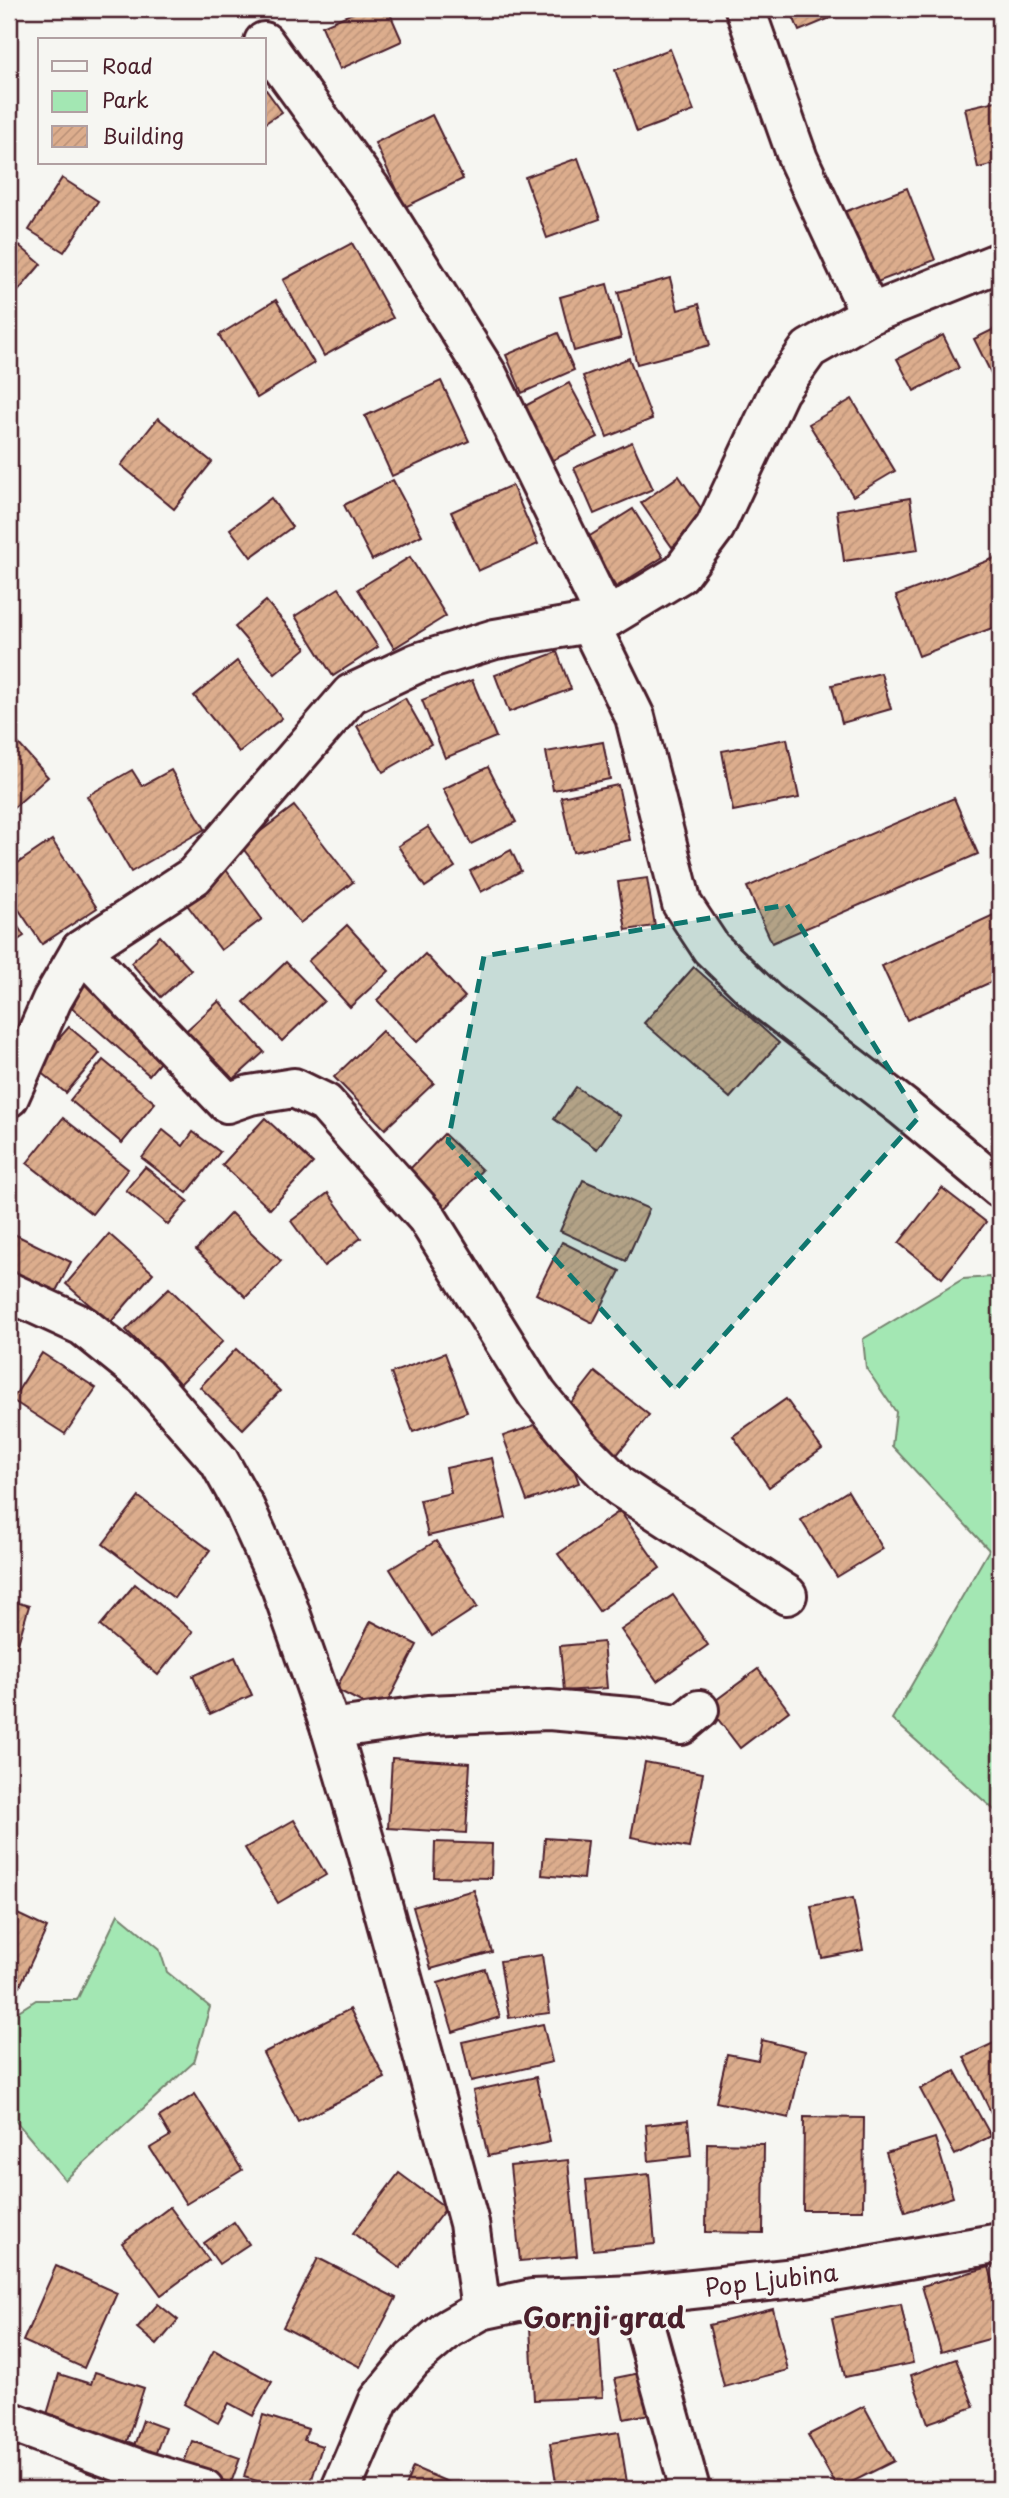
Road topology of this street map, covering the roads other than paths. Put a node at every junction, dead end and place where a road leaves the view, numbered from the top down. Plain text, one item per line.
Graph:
1 (745, 9) edge
2 (266, 45) edge
3 (1000, 262) edge
4 (870, 314) junction
5 (599, 620) junction
6 (81, 950) junction
7 (9, 1097) edge
8 (1000, 1188) edge
9 (9, 1292) edge
10 (787, 1595) dead end
11 (699, 1710) dead end
12 (331, 1729) junction
13 (1000, 2243) edge
14 (636, 2295) junction
15 (481, 2310) junction
16 (9, 2421) edge
17 (204, 2489) edge
18 (341, 2489) edge
19 (690, 2489) edge

1 - 4 street
2 - 5 street
3 - 4 street
4 - 5 street
5 - 6 street
5 - 8 street
6 - 7 street
6 - 10 street
9 - 12 street
11 - 12 street
12 - 15 street
13 - 14 street, Pop Ljubina
14 - 15 street, Pop Ljubina
14 - 19 street
15 - 18 street, Pop Ljubina
16 - 17 street

